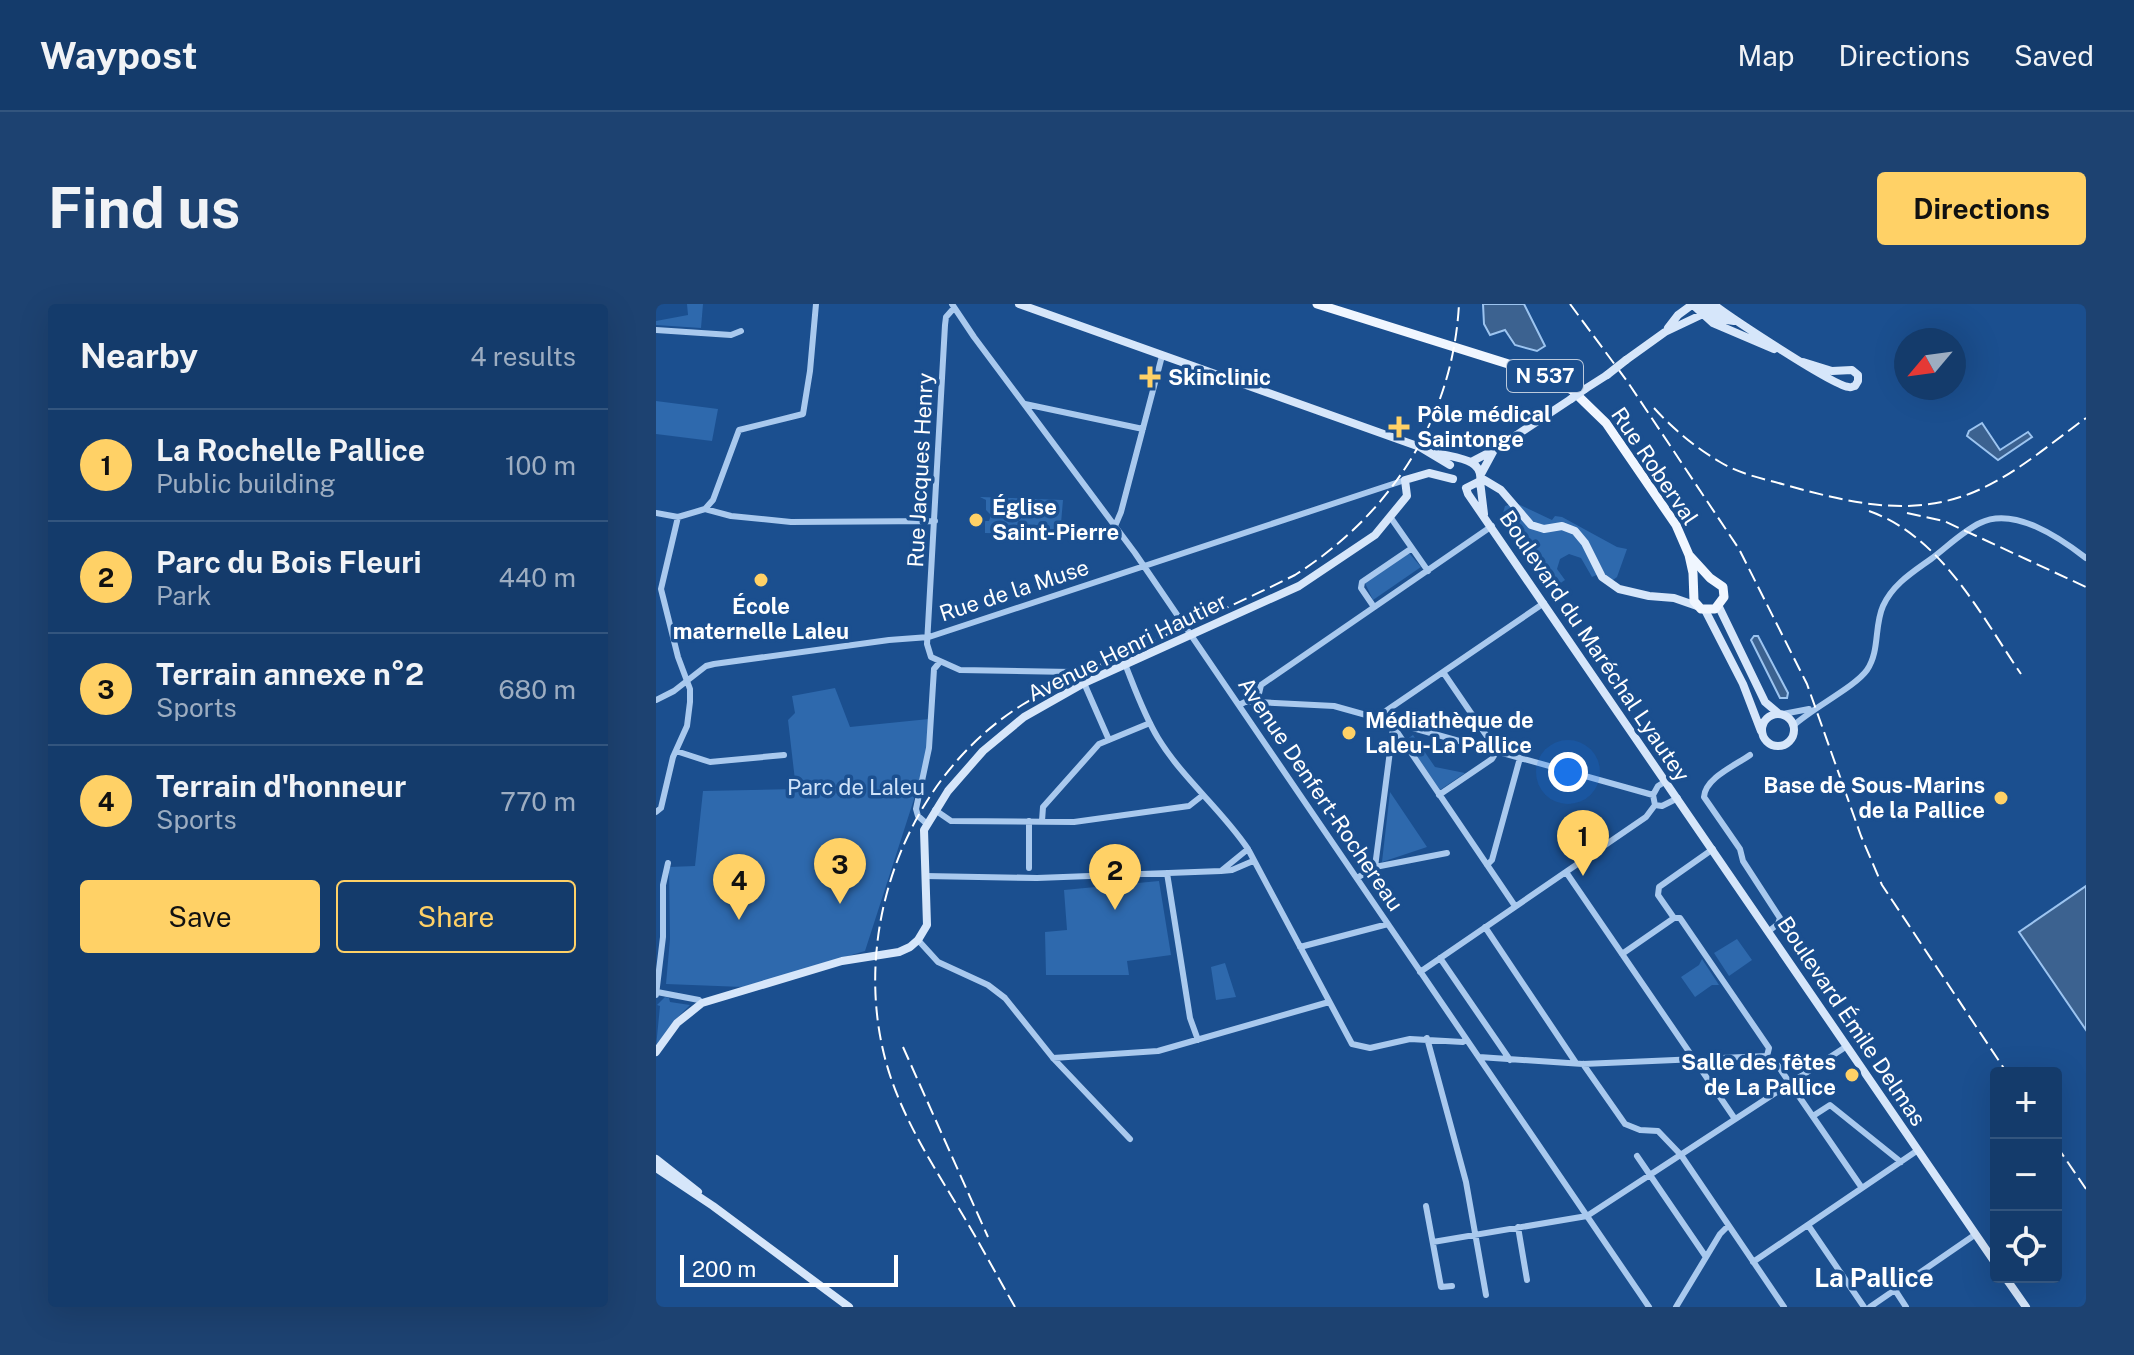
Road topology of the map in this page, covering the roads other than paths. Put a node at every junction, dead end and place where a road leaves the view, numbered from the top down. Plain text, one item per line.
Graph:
1 (816, 304) edge
2 (1019, 304) edge
3 (1317, 304) edge
4 (1692, 304) edge
5 (951, 305) edge
6 (1707, 307) edge
7 (656, 330) edge
8 (741, 331) dead end
9 (1665, 332) junction
10 (1789, 354) junction
11 (1162, 356) junction
12 (1803, 362) junction
13 (1025, 404) junction
14 (1143, 429) junction
15 (1494, 450) junction
16 (1434, 455) junction
17 (1471, 462) junction
18 (1452, 464) junction
19 (1431, 471) junction
20 (1481, 478) junction
21 (1453, 479) junction
22 (1405, 480) junction
23 (1466, 488) junction
24 (705, 509) junction
25 (656, 513) edge
26 (1484, 514) junction
27 (678, 517) junction
28 (1391, 518) junction
29 (935, 521) junction
30 (1115, 526) junction
31 (1492, 526) junction
32 (1412, 548) junction
33 (1689, 555) junction
34 (2086, 558) edge
35 (1144, 567) junction
36 (1428, 571) junction
37 (1710, 578) junction
38 (1693, 588) junction
39 (1674, 598) junction
40 (1544, 603) junction
41 (1374, 607) junction
42 (1719, 607) junction
43 (1701, 608) junction
44 (1191, 634) junction
45 (929, 637) junction
46 (939, 663) junction
47 (1125, 664) junction
48 (1443, 672) junction
49 (686, 682) junction
50 (1084, 683) junction
51 (656, 700) edge
52 (1257, 702) junction
53 (1239, 705) junction
54 (1816, 706) junction
55 (1780, 714) junction
56 (1377, 717) junction
57 (1150, 723) junction
58 (1393, 724) junction
59 (1793, 726) junction
60 (1761, 731) junction
61 (1109, 740) junction
62 (676, 751) junction
63 (1497, 751) junction
64 (784, 755) dead end
65 (1750, 755) dead end
66 (1520, 758) junction
67 (1682, 771) dead end
68 (1666, 781) junction
69 (1203, 795) junction
70 (1439, 795) junction
71 (1653, 795) junction
72 (1678, 798) junction
73 (1655, 805) junction
74 (935, 810) junction
75 (656, 812) edge
76 (1029, 821) junction
77 (1042, 821) junction
78 (927, 824) junction
79 (1248, 849) junction
80 (1713, 849) junction
81 (1447, 853) dead end
82 (1253, 861) junction
83 (668, 863) dead end
84 (1487, 865) junction
85 (1375, 867) junction
86 (1029, 868) dead end
87 (1221, 871) junction
88 (1566, 872) junction
89 (1167, 873) junction
90 (925, 876) junction
91 (1357, 878) junction
92 (1515, 906) junction
93 (1674, 918) junction
94 (1388, 924) junction
95 (1485, 927) junction
96 (1769, 931) junction
97 (918, 940) junction
98 (1300, 947) junction
99 (1622, 954) junction
100 (1440, 958) junction
101 (1420, 972) junction
102 (656, 994) edge
103 (1329, 1002) junction
104 (702, 1003) junction
105 (1427, 1038) junction
106 (1466, 1039) junction
107 (1198, 1040) junction
108 (1847, 1046) junction
109 (656, 1052) edge
110 (1767, 1056) junction
111 (1479, 1057) junction
112 (1053, 1058) junction
113 (1693, 1058) junction
114 (1510, 1060) junction
115 (1580, 1064) junction
116 (1790, 1083) junction
117 (1813, 1116) junction
118 (1735, 1119) junction
119 (1130, 1139) dead end
120 (1918, 1150) junction
121 (1681, 1155) junction
122 (1637, 1156) dead end
123 (1901, 1162) junction
124 (656, 1163) edge
125 (1650, 1175) junction
126 (1862, 1188) junction
127 (713, 1206) junction
128 (1426, 1206) dead end
129 (1587, 1216) junction
130 (1808, 1225) junction
131 (1728, 1226) junction
132 (1518, 1227) junction
133 (1476, 1234) junction
134 (1976, 1234) junction
135 (1433, 1242) junction
136 (1990, 1255) edge
137 (1706, 1257) junction
138 (1753, 1262) junction
139 (1527, 1280) dead end
140 (2009, 1283) edge
141 (1452, 1286) dead end
142 (1895, 1290) junction
143 (1486, 1295) dead end
144 (849, 1307) edge
145 (1649, 1307) edge
146 (1676, 1307) edge
147 (1784, 1307) edge
148 (1864, 1307) edge
149 (1870, 1307) edge
150 (1906, 1307) edge
151 (2026, 1307) edge

1 - 24 street
2 - 11 street
3 - 33 main road, Rue Roberval / N 537
4 - 6 street
4 - 9 street
5 - 13 street, Avenue Denfert-Rochereau
5 - 29 street, Rue Jacques Henry
6 - 9 street
6 - 10 street
6 - 10 street
7 - 8 street
9 - 15 street, bridge
10 - 12 street
11 - 14 street
11 - 16 street
12 - 12 street
13 - 14 street
13 - 30 street, Avenue Denfert-Rochereau
14 - 30 street
15 - 17 street
15 - 20 street
16 - 18 street
16 - 19 street
17 - 18 street
17 - 20 street
18 - 19 street, Rue de la Muse
18 - 21 street
19 - 21 street
19 - 22 street, Rue de la Muse
20 - 23 street
20 - 26 street, Boulevard du Maréchal Lyautey
20 - 39 street
21 - 23 street
22 - 28 street, Avenue Henri Hautier
22 - 35 street, Rue de la Muse
23 - 26 street, Boulevard du Maréchal Lyautey
24 - 27 street
24 - 29 street
25 - 27 street
26 - 31 street, Boulevard du Maréchal Lyautey
27 - 49 street
28 - 32 street
28 - 44 street, Avenue Henri Hautier
29 - 45 street, Rue Jacques Henry
30 - 35 street, Avenue Denfert-Rochereau
31 - 36 street
31 - 40 street, Boulevard du Maréchal Lyautey
32 - 36 street
32 - 41 street
33 - 37 main road, Rue Roberval
33 - 38 main road, Rue Roberval
34 - 54 street
35 - 44 street, Avenue Denfert-Rochereau
35 - 45 street, Rue de la Muse
36 - 41 street
37 - 38 main road
37 - 42 main road
38 - 39 street
38 - 43 main road
39 - 43 street
40 - 48 street
40 - 68 street, Boulevard du Maréchal Lyautey
41 - 52 street
42 - 43 main road
42 - 55 street
43 - 60 street
44 - 47 street, Avenue Henri Hautier
44 - 53 street, Avenue Denfert-Rochereau
45 - 46 street
45 - 49 street, Rue de la Muse
46 - 50 street
46 - 78 street
47 - 50 street, Avenue Henri Hautier
47 - 57 street
48 - 56 street
48 - 63 street
49 - 51 street, Rue de la Muse
49 - 62 street
50 - 61 street
50 - 74 street, Avenue Henri Hautier
52 - 53 street
52 - 56 street
53 - 91 street, Avenue Denfert-Rochereau
54 - 55 street
54 - 59 street
55 - 59 street
55 - 60 street
56 - 58 street
57 - 61 street
57 - 69 street
58 - 63 street
58 - 70 street
58 - 85 street
59 - 60 street
61 - 77 street
62 - 64 street
62 - 75 street
63 - 66 street
63 - 70 street
65 - 96 street
66 - 71 street
66 - 84 street
67 - 68 street
68 - 71 street
68 - 72 street, Boulevard du Maréchal Lyautey
69 - 77 street
69 - 79 street
70 - 84 street
71 - 73 street
72 - 73 street
72 - 80 street, Boulevard Émile Delmas
73 - 88 street
74 - 76 street
74 - 78 street, Avenue Henri Hautier
76 - 77 street
76 - 86 street
78 - 90 street, Avenue Henri Hautier
79 - 82 street
79 - 87 street
80 - 93 street
80 - 96 street, Boulevard Émile Delmas
81 - 85 street
82 - 87 street
82 - 98 street
83 - 102 street
84 - 92 street
85 - 91 street
87 - 89 street
88 - 92 street
88 - 99 street
89 - 90 street
89 - 107 street
90 - 97 street, Avenue Henri Hautier
91 - 94 street, Avenue Denfert-Rochereau
92 - 95 street
93 - 99 street
93 - 110 street
94 - 98 street
94 - 101 street, Avenue Denfert-Rochereau
95 - 100 street
95 - 115 street
96 - 108 street, Boulevard Émile Delmas
97 - 104 street
97 - 112 street
98 - 103 street
99 - 113 street
100 - 101 street
100 - 114 street
101 - 106 street, Avenue Denfert-Rochereau
102 - 104 street
103 - 105 street
103 - 107 street
104 - 109 street
105 - 106 street
105 - 133 street
106 - 111 street, Avenue Denfert-Rochereau
107 - 112 street
108 - 116 street
108 - 120 street, Boulevard Émile Delmas
110 - 113 street
110 - 116 street
111 - 114 street
111 - 129 street, Avenue Denfert-Rochereau
112 - 119 street
113 - 115 street
113 - 118 street
114 - 115 street
115 - 121 street
116 - 117 street
116 - 118 street
117 - 123 street
117 - 126 street
118 - 121 street
120 - 123 street
120 - 134 street, Boulevard Émile Delmas
121 - 125 street
121 - 131 street
122 - 125 street
123 - 126 street
124 - 127 street
124 - 127 street
125 - 129 street
125 - 137 street
126 - 130 street
127 - 144 street
128 - 135 street
129 - 132 street
129 - 145 street, Avenue Denfert-Rochereau
130 - 138 street
130 - 148 street
131 - 137 street
131 - 138 street
132 - 133 street
132 - 139 street
133 - 135 street
133 - 143 street
134 - 136 street, Boulevard Émile Delmas
134 - 142 street
135 - 141 street
137 - 146 street
138 - 147 street
140 - 151 street
142 - 149 street
142 - 150 street

